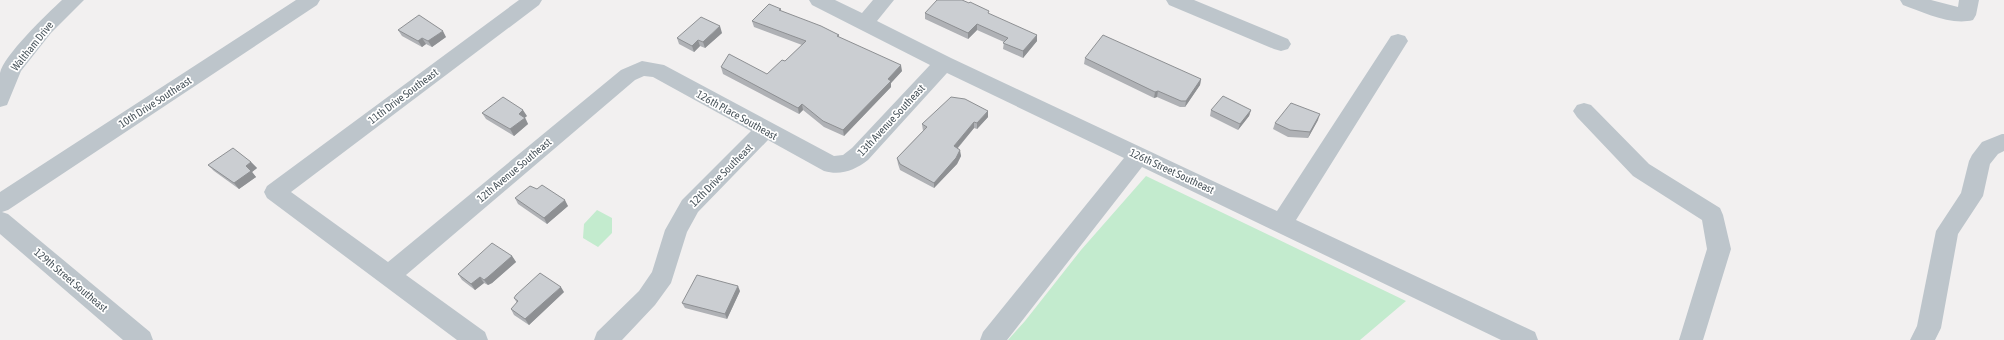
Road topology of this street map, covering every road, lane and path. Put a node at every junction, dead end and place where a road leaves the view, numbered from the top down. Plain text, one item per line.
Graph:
1 (74, 0) edge
2 (310, 0) edge
3 (532, 0) edge
4 (819, 0) edge
5 (884, 0) edge
6 (1176, 0) edge
7 (1910, 0) edge
8 (1968, 0) edge
9 (858, 12) edge
10 (1398, 41) dead end
11 (1281, 44) dead end
12 (944, 63) junction
13 (642, 68) joint
14 (0, 99) edge
15 (1584, 110) dead end
16 (765, 130) junction
17 (2002, 142) dead end
18 (1138, 156) junction
19 (832, 166) joint
20 (0, 204) edge
21 (0, 220) edge
22 (1282, 223) junction
23 (388, 276) junction
24 (141, 340) edge
25 (476, 340) edge
26 (606, 340) edge
27 (992, 340) edge
28 (1526, 340) edge
29 (1691, 340) edge
30 (1922, 340) edge

1 - 14 street, Waltham Drive
2 - 20 street, 10th Drive Southeast
3 - 23 street, 11th Drive Southeast
4 - 9 street, 126th Street Southeast
5 - 9 street
6 - 11 street
7 - 8 street
9 - 12 street, 126th Street Southeast
10 - 22 street
12 - 18 street, 126th Street Southeast
12 - 19 street, 13th Avenue Southeast
13 - 16 street, 126th Place Southeast
13 - 23 street, 12th Avenue Southeast
15 - 29 street
16 - 19 street, 126th Place Southeast
16 - 26 street, 12th Drive Southeast
17 - 30 street
18 - 22 street, 126th Street Southeast
18 - 27 street
21 - 24 street, 129th Street Southeast
22 - 28 street, 126th Street Southeast
23 - 25 street

